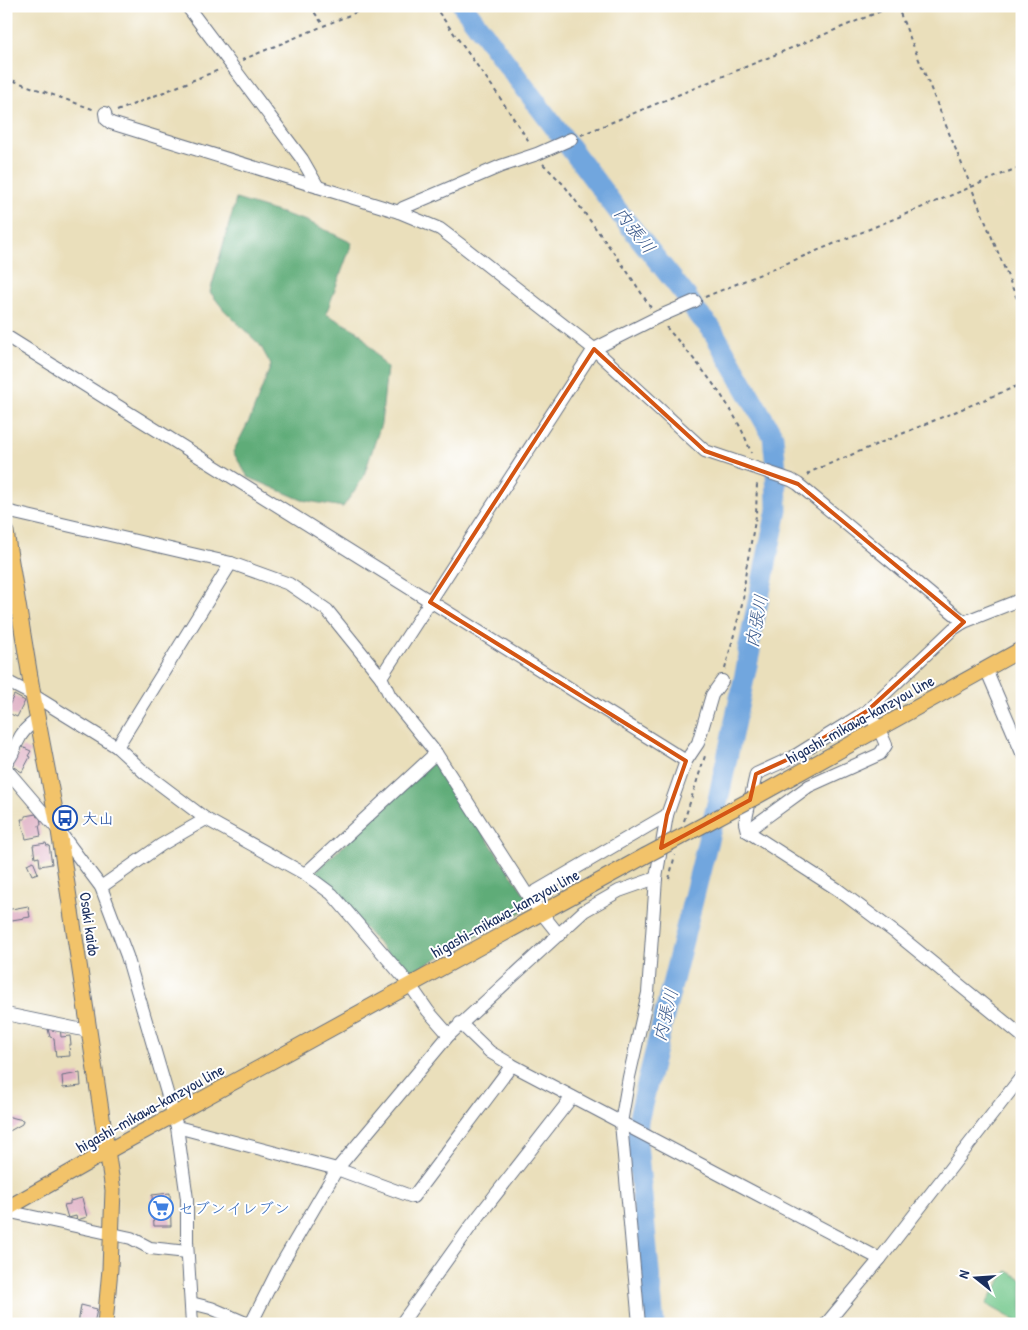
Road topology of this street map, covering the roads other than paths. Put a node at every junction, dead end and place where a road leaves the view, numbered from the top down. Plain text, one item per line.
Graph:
1 (188, 6) edge
2 (105, 113) road end
3 (571, 139) road end
4 (318, 187) junction
5 (399, 212) junction
6 (695, 302) road end
7 (6, 336) edge
8 (594, 349) junction
9 (6, 511) edge
10 (6, 532) edge
11 (231, 563) junction
12 (1022, 600) edge
13 (430, 602) junction
14 (964, 622) junction
15 (1022, 649) edge
16 (986, 669) junction
17 (381, 676) junction
18 (6, 681) edge
19 (722, 681) road end
20 (33, 695) junction
21 (867, 711) junction
22 (37, 720) junction
23 (879, 729) junction
24 (117, 747) junction
25 (436, 752) junction
26 (1022, 753) edge
27 (686, 761) junction
28 (6, 762) edge
29 (6, 769) edge
30 (667, 815) junction
31 (206, 819) junction
32 (59, 831) junction
33 (747, 831) junction
34 (305, 874) junction
35 (662, 880) junction
36 (101, 887) junction
37 (528, 896) junction
38 (541, 914) junction
39 (559, 935) junction
40 (410, 985) junction
41 (6, 1014) edge
42 (460, 1023) junction
43 (88, 1032) junction
44 (449, 1034) junction
45 (1022, 1036) edge
46 (512, 1065) junction
47 (1022, 1076) edge
48 (572, 1097) junction
49 (175, 1122) junction
50 (621, 1123) junction
51 (108, 1151) junction
52 (337, 1169) junction
53 (6, 1210) edge
54 (112, 1234) junction
55 (187, 1252) junction
56 (880, 1259) junction
57 (191, 1303) junction
58 (105, 1324) edge
59 (192, 1324) edge
60 (250, 1324) edge
61 (401, 1324) edge
62 (639, 1324) edge
63 (826, 1324) edge

1 - 4 street
2 - 4 street
3 - 5 street
4 - 5 street
5 - 8 street
6 - 8 street
7 - 13 street
8 - 13 street
8 - 14 street
9 - 11 street
10 - 20 main road, Osaki kaido
11 - 17 street
11 - 24 street
12 - 14 street
13 - 17 street
13 - 27 street
14 - 21 street
15 - 16 main road, higashi-mikawa-kanzyou line
16 - 23 main road, higashi-mikawa-kanzyou line
16 - 26 street
17 - 25 street
18 - 20 street
19 - 27 street
20 - 22 main road, Osaki kaido
20 - 24 street
21 - 23 street
21 - 33 street
22 - 28 street
22 - 32 main road, Osaki kaido
23 - 33 street
23 - 38 main road, higashi-mikawa-kanzyou line, bridge
24 - 31 street
25 - 34 street
25 - 37 street
27 - 30 street
29 - 32 street
30 - 35 street
30 - 37 street
31 - 34 street
31 - 36 street
32 - 36 street
32 - 43 main road, Osaki kaido
33 - 45 street
34 - 40 street
35 - 39 street
35 - 50 street
36 - 49 street
37 - 38 street
38 - 39 street
38 - 40 main road, higashi-mikawa-kanzyou line
39 - 42 street
40 - 44 street
40 - 49 main road, higashi-mikawa-kanzyou line
41 - 43 street
42 - 44 street
42 - 46 street
43 - 51 main road, Osaki kaido
44 - 52 street
46 - 48 street
46 - 52 street
47 - 56 street
48 - 50 street
48 - 61 street
49 - 51 main road, higashi-mikawa-kanzyou line
49 - 52 street
49 - 55 street
50 - 56 street
50 - 62 street
51 - 53 main road, higashi-mikawa-kanzyou line
51 - 54 main road, Osaki kaido
52 - 60 street
53 - 54 street
54 - 55 street
54 - 58 main road, Osaki kaido
55 - 57 street
56 - 63 street
57 - 59 street
57 - 60 street

